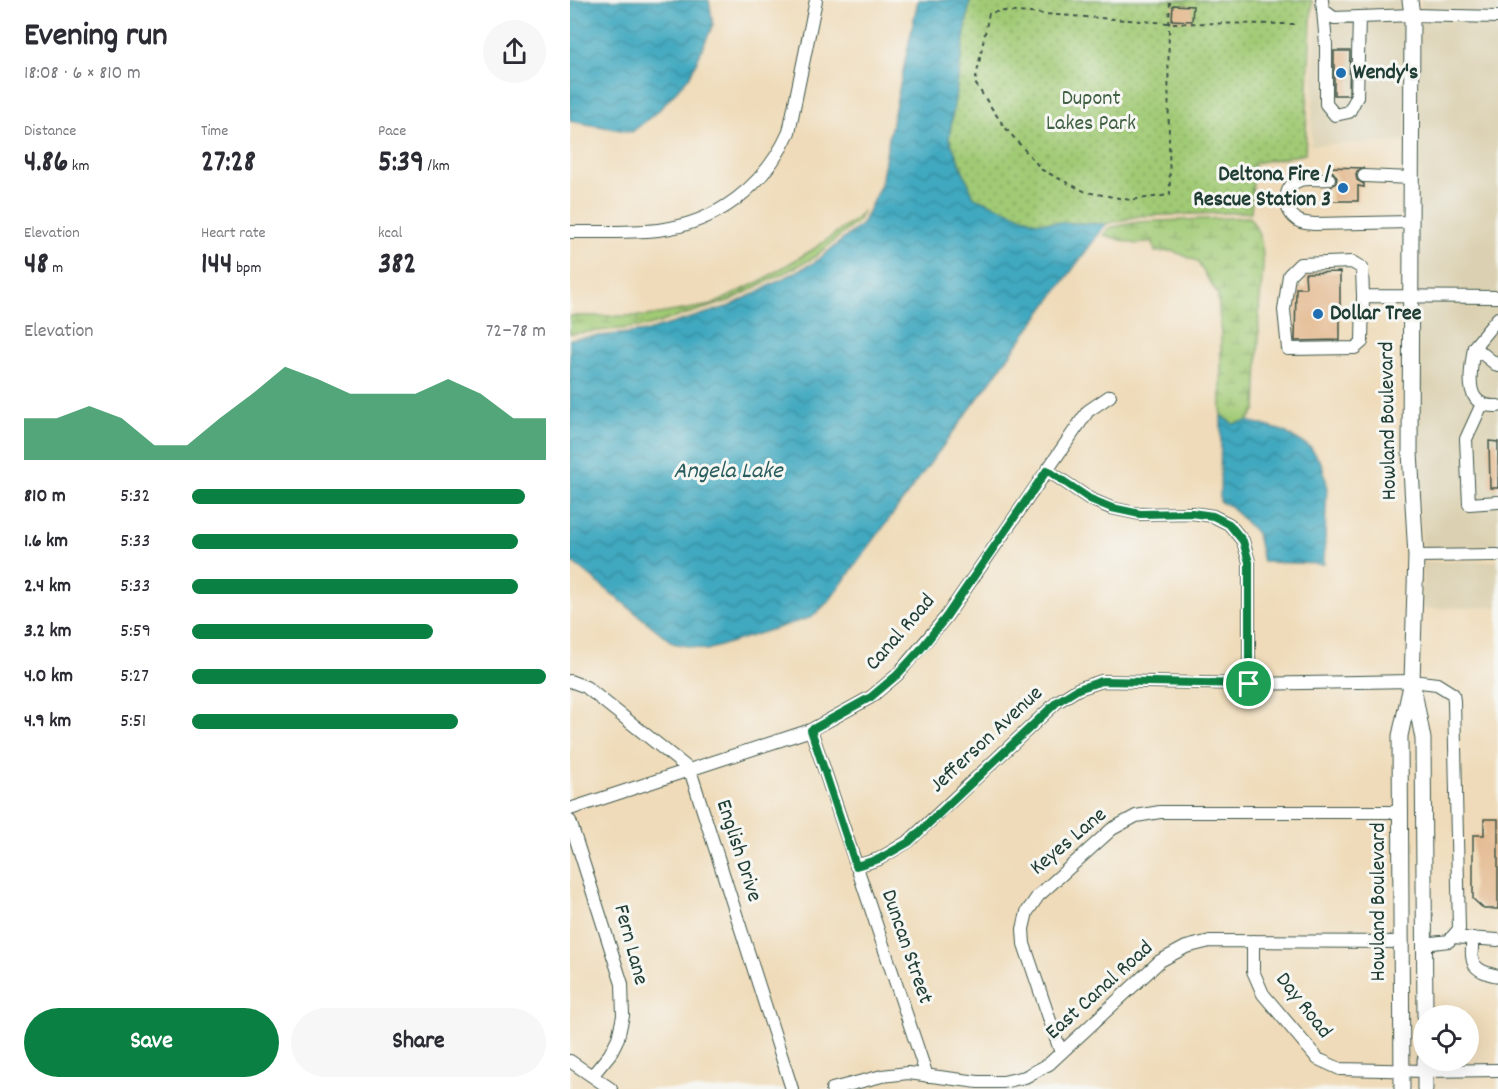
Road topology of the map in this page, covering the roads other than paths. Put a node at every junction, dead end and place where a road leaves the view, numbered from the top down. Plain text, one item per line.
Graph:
1 (816, 0) edge
2 (1323, 5) edge
3 (1412, 5) edge
4 (1359, 17) junction
5 (1498, 17) edge
6 (1364, 176) dead end
7 (1412, 178) junction
8 (1329, 179) dead end
9 (1411, 222) junction
10 (570, 232) edge
11 (1363, 296) junction
12 (1410, 296) junction
13 (1498, 297) edge
14 (1498, 318) edge
15 (1474, 347) junction
16 (1498, 366) edge
17 (1110, 396) dead end
18 (1482, 404) junction
19 (1498, 406) edge
20 (1047, 470) junction
21 (1498, 502) edge
22 (1498, 555) edge
23 (1416, 556) junction
24 (570, 681) edge
25 (1412, 681) junction
26 (1249, 684) junction
27 (811, 730) junction
28 (690, 770) junction
29 (570, 809) edge
30 (1402, 812) junction
31 (570, 821) edge
32 (1402, 834) junction
33 (856, 866) junction
34 (1452, 937) junction
35 (1473, 938) junction
36 (1498, 940) edge
37 (1253, 941) junction
38 (1402, 942) junction
39 (1424, 944) junction
40 (1498, 976) edge
41 (1425, 1005) edge
42 (1061, 1053) junction
43 (570, 1061) edge
44 (1413, 1068) edge
45 (1479, 1069) edge
46 (1498, 1070) edge
47 (1401, 1071) junction
48 (1425, 1071) edge
49 (592, 1076) junction
50 (927, 1076) junction
51 (611, 1089) edge
52 (792, 1089) edge
53 (832, 1089) edge
54 (1402, 1089) edge
55 (1425, 1089) edge

1 - 10 street
2 - 4 street
2 - 4 street
3 - 4 street
3 - 5 street
3 - 7 main road, Howland Boulevard
6 - 7 street
7 - 9 main road, Howland Boulevard
8 - 9 street
9 - 12 main road, Howland Boulevard
11 - 11 street
11 - 12 street
12 - 13 street
12 - 23 main road, Howland Boulevard
14 - 15 street
15 - 16 street
15 - 18 street
17 - 20 street, Canal Road
18 - 19 street
18 - 21 street
20 - 26 street
20 - 27 street, Canal Road
22 - 23 street
23 - 25 main road, Howland Boulevard
24 - 28 street
25 - 26 street, Jefferson Avenue
25 - 30 main road, Howland Boulevard
25 - 34 street, Jefferson Avenue
25 - 39 main road, Howland Boulevard
26 - 33 street, Jefferson Avenue
27 - 28 street, Canal Road
27 - 33 street, Duncan Street
28 - 29 street, Canal Road
28 - 52 street, English Drive
30 - 32 main road, Howland Boulevard
30 - 42 street, Keyes Lane
31 - 49 street, Fern Lane
32 - 38 main road, Howland Boulevard
32 - 39 main road
33 - 50 street, Duncan Street
34 - 35 street
34 - 39 street
35 - 36 street
35 - 40 street
37 - 38 street, East Canal Road
37 - 42 street, East Canal Road
37 - 47 street, Day Road
38 - 47 main road, Howland Boulevard
39 - 41 main road, Howland Boulevard
42 - 50 street, East Canal Road
43 - 49 street
44 - 47 street, Day Road
45 - 46 street, Day Road
47 - 54 main road, Howland Boulevard
48 - 55 main road
49 - 51 street
50 - 53 street, East Canal Road

